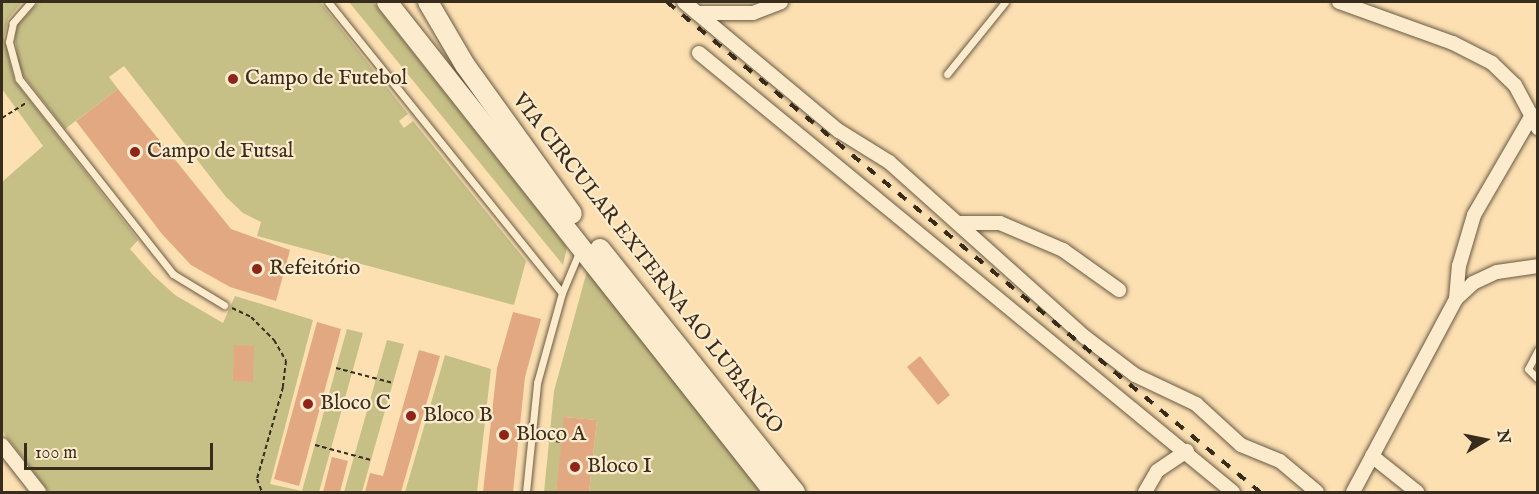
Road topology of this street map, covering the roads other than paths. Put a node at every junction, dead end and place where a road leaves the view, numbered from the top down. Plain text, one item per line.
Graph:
1 (31, 2) edge
2 (328, 2) edge
3 (387, 2) edge
4 (428, 2) edge
5 (684, 2) edge
6 (781, 2) edge
7 (1005, 2) edge
8 (1339, 2) edge
9 (697, 13) junction
10 (699, 53) dead end
11 (947, 74) dead end
12 (1532, 115) junction
13 (1538, 128) edge
14 (961, 223) junction
15 (581, 247) junction
16 (1538, 266) edge
17 (1119, 290) dead end
18 (562, 293) junction
19 (1456, 299) junction
20 (224, 305) road end
21 (1538, 350) edge
22 (1538, 379) edge
23 (2, 445) edge
24 (1187, 451) junction
25 (1372, 456) junction
26 (39, 492) edge
27 (526, 492) edge
28 (774, 492) edge
29 (795, 492) edge
30 (1145, 492) edge
31 (1233, 492) edge
32 (1317, 492) edge
33 (1353, 492) edge
34 (1416, 492) edge

1 - 20 lane
2 - 18 lane
3 - 15 main road, VIA CIRCULAR EXTERNA AO LUBANGO
4 - 29 main road, VIA CIRCULAR EXTERNA AO LUBANGO
5 - 9 street
6 - 9 street
7 - 11 lane
8 - 12 street
9 - 14 street
10 - 24 street
12 - 13 street
12 - 19 street
14 - 17 street
14 - 32 street
15 - 18 lane
15 - 28 main road, VIA CIRCULAR EXTERNA AO LUBANGO
16 - 19 street
18 - 27 lane
19 - 25 street
21 - 22 lane
23 - 26 street
24 - 30 street
24 - 31 street
25 - 33 street
25 - 34 street

